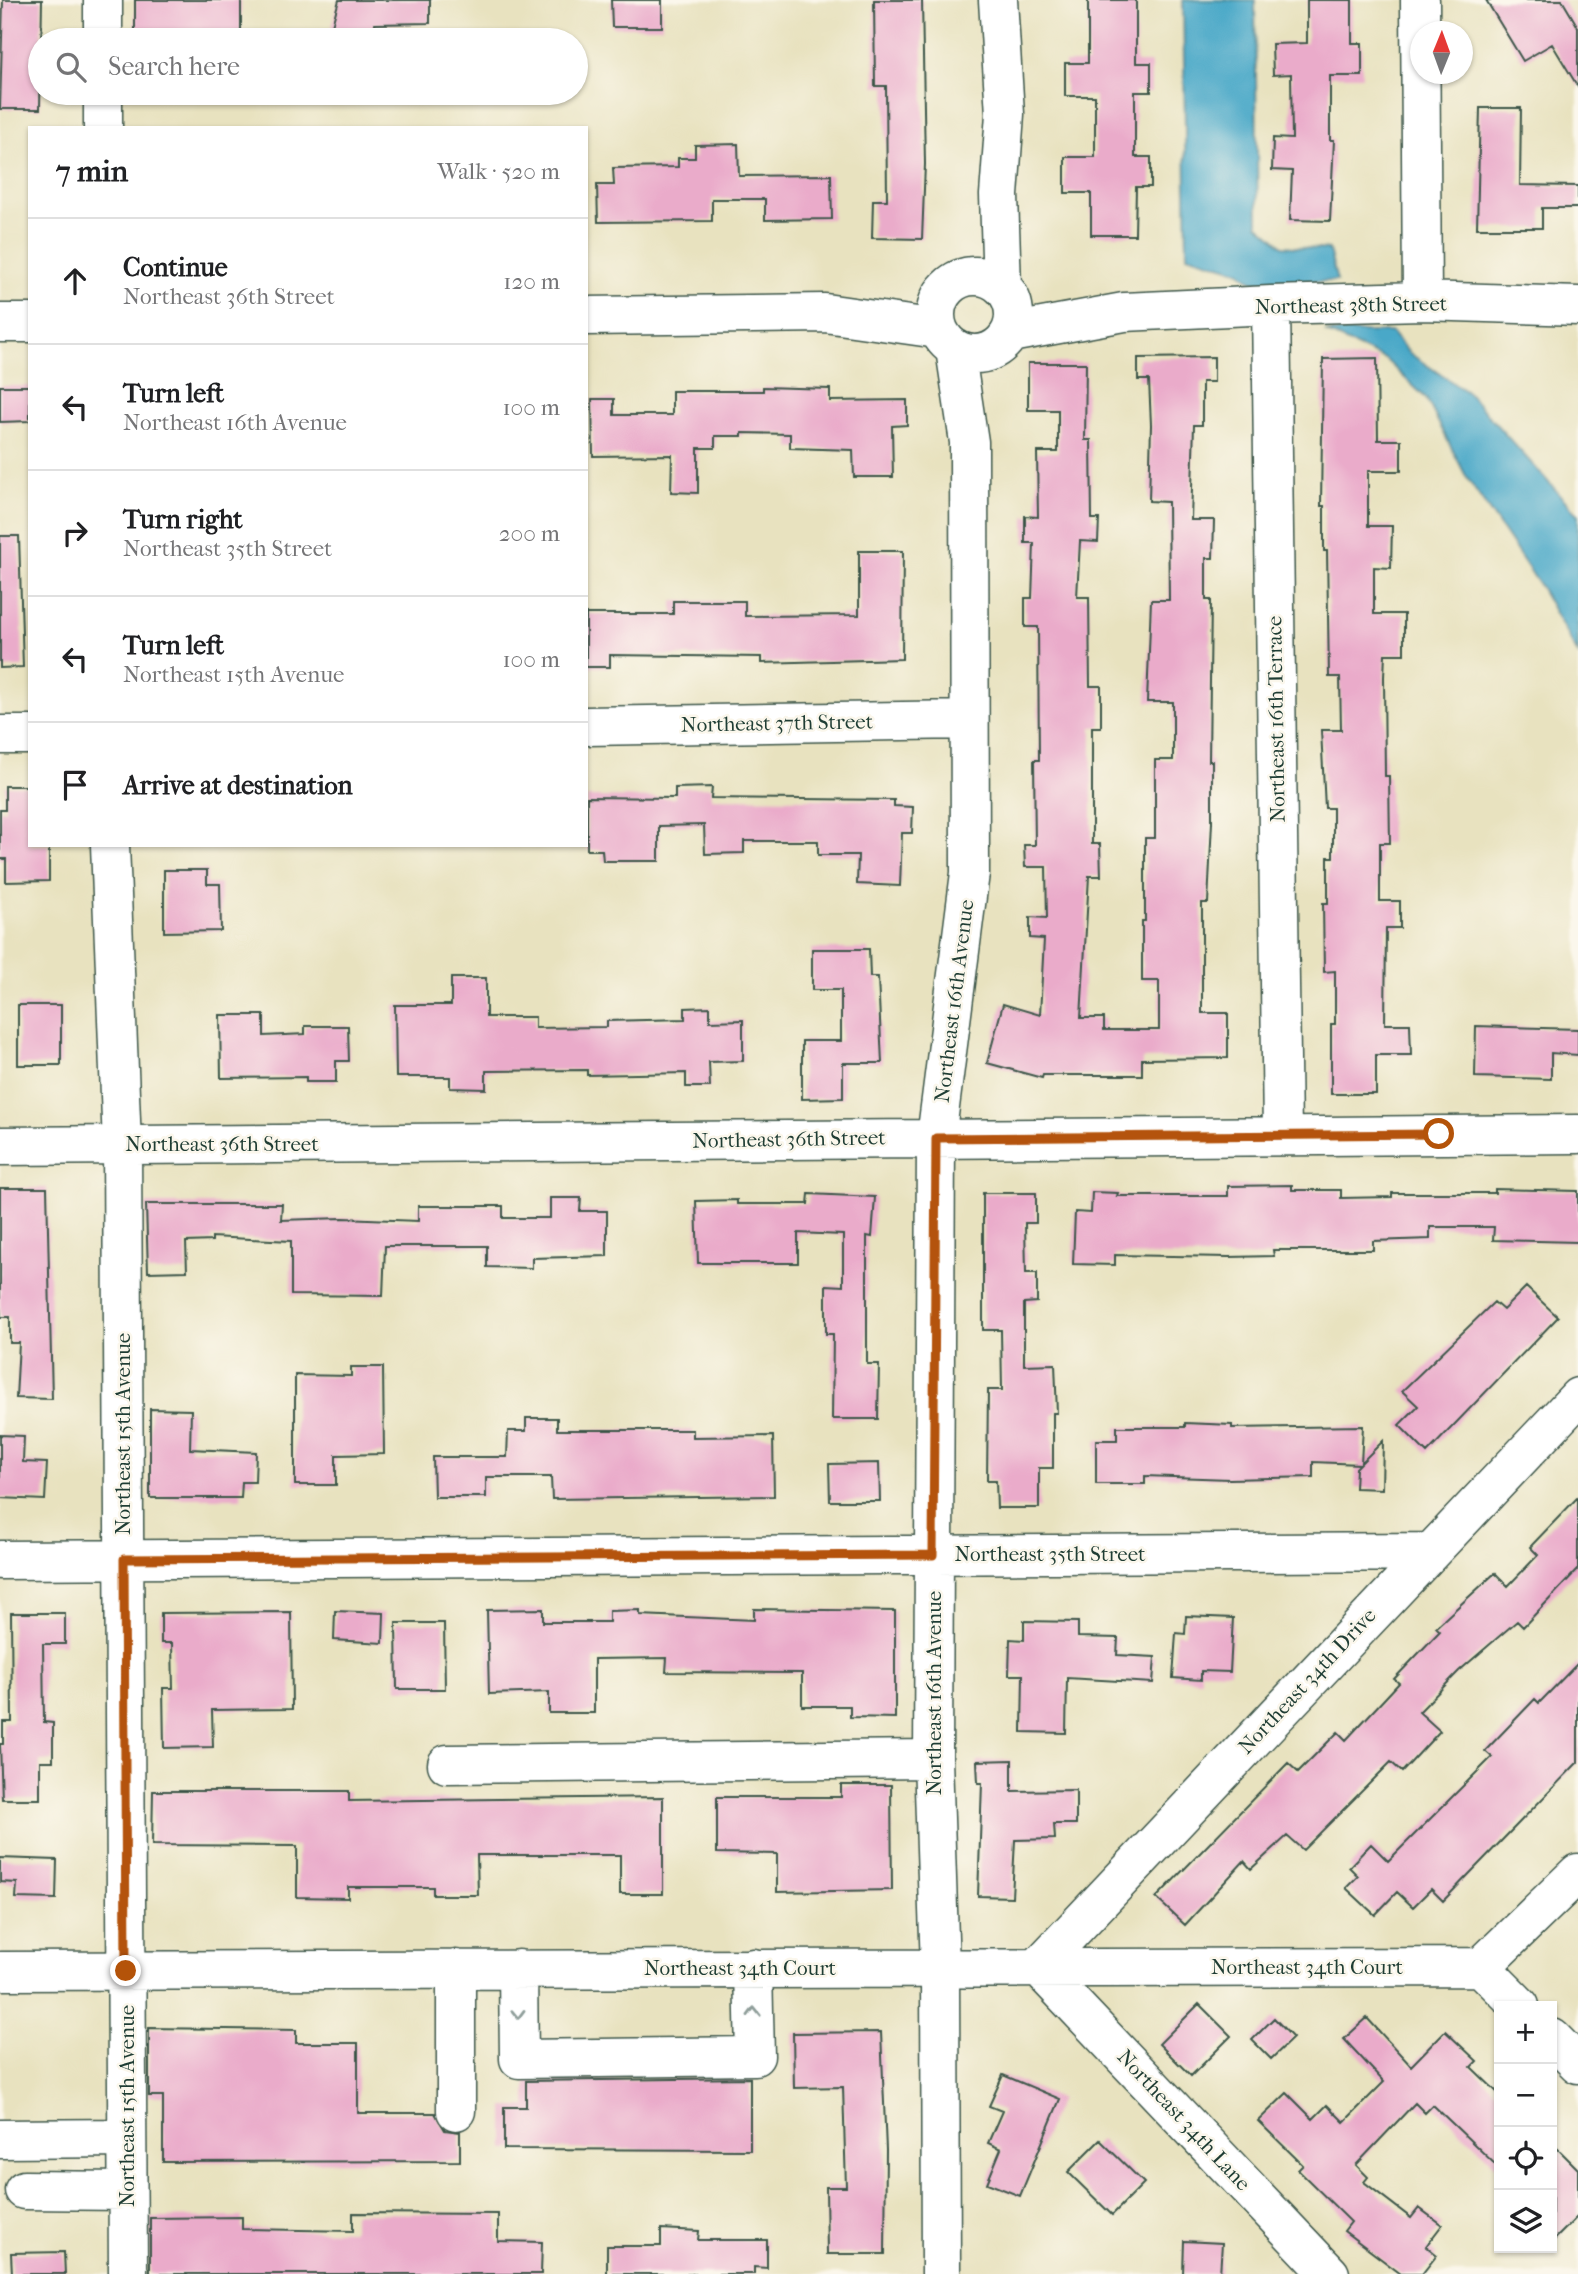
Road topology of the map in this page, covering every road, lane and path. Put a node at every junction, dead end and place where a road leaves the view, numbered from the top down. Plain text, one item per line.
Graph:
1 (103, 0) edge
2 (998, 0) edge
3 (1420, 0) edge
4 (103, 28) edge
5 (103, 105) edge
6 (103, 126) edge
7 (1422, 301) junction
8 (1271, 305) junction
9 (1578, 306) edge
10 (977, 314) junction
11 (588, 316) edge
12 (0, 323) edge
13 (28, 323) edge
14 (968, 720) junction
15 (588, 726) edge
16 (0, 735) edge
17 (28, 735) edge
18 (110, 847) edge
19 (1282, 1134) junction
20 (1578, 1134) edge
21 (936, 1138) junction
22 (122, 1145) junction
23 (0, 1146) edge
24 (1578, 1397) edge
25 (1429, 1552) junction
26 (933, 1555) junction
27 (124, 1559) junction
28 (0, 1560) edge
29 (933, 1759) junction
30 (447, 1765) dead end
31 (1578, 1873) edge
32 (1038, 1967) junction
33 (1481, 1967) junction
34 (753, 1968) junction
35 (940, 1968) junction
36 (456, 1969) junction
37 (518, 1969) junction
38 (0, 1971) edge
39 (126, 1971) junction
40 (1515, 2001) edge
41 (1557, 2043) edge
42 (1578, 2064) edge
43 (456, 2111) dead end
44 (127, 2138) junction
45 (0, 2139) edge
46 (24, 2190) dead end
47 (127, 2191) junction
48 (128, 2274) edge
49 (941, 2274) edge
50 (1330, 2274) edge

1 - 4 street
2 - 10 street, Northeast 16th Avenue
3 - 7 street
5 - 6 street
7 - 8 street, Northeast 38th Street
7 - 9 street, Northeast 38th Street
8 - 10 street, Northeast 38th Street
8 - 19 street, Northeast 16th Terrace
10 - 11 street, Northeast 38th Street
10 - 14 street, Northeast 16th Avenue
12 - 13 street
14 - 15 street, Northeast 37th Street
14 - 21 street, Northeast 16th Avenue
16 - 17 street
18 - 22 street, Northeast 15th Avenue
19 - 20 street, Northeast 36th Street
19 - 21 street, Northeast 36th Street
21 - 22 street, Northeast 36th Street
21 - 26 street, Northeast 16th Avenue
22 - 23 street, Northeast 36th Street
22 - 27 street, Northeast 15th Avenue
24 - 25 street, Northeast 34th Drive
25 - 26 street, Northeast 35th Street
25 - 32 street, Northeast 34th Drive
26 - 27 street, Northeast 35th Street
26 - 29 street, Northeast 16th Avenue
27 - 28 street, Northeast 35th Street
27 - 39 street, Northeast 15th Avenue
29 - 30 street
29 - 35 street, Northeast 16th Avenue
31 - 33 street
32 - 33 street, Northeast 34th Court
32 - 35 street, Northeast 34th Court
32 - 50 street, Northeast 34th Lane
33 - 40 street
34 - 35 street, Northeast 34th Court
34 - 37 street, Northeast 34th Court
37 -> 34 street
35 - 49 street, Northeast 16th Avenue
36 - 37 street, Northeast 34th Court
36 - 39 street, Northeast 34th Court
36 - 43 street
38 - 39 street, Northeast 34th Court
39 - 44 street, Northeast 15th Avenue
41 - 42 street
44 - 45 street
44 - 47 street, Northeast 15th Avenue
46 - 47 street
47 - 48 street, Northeast 15th Avenue

